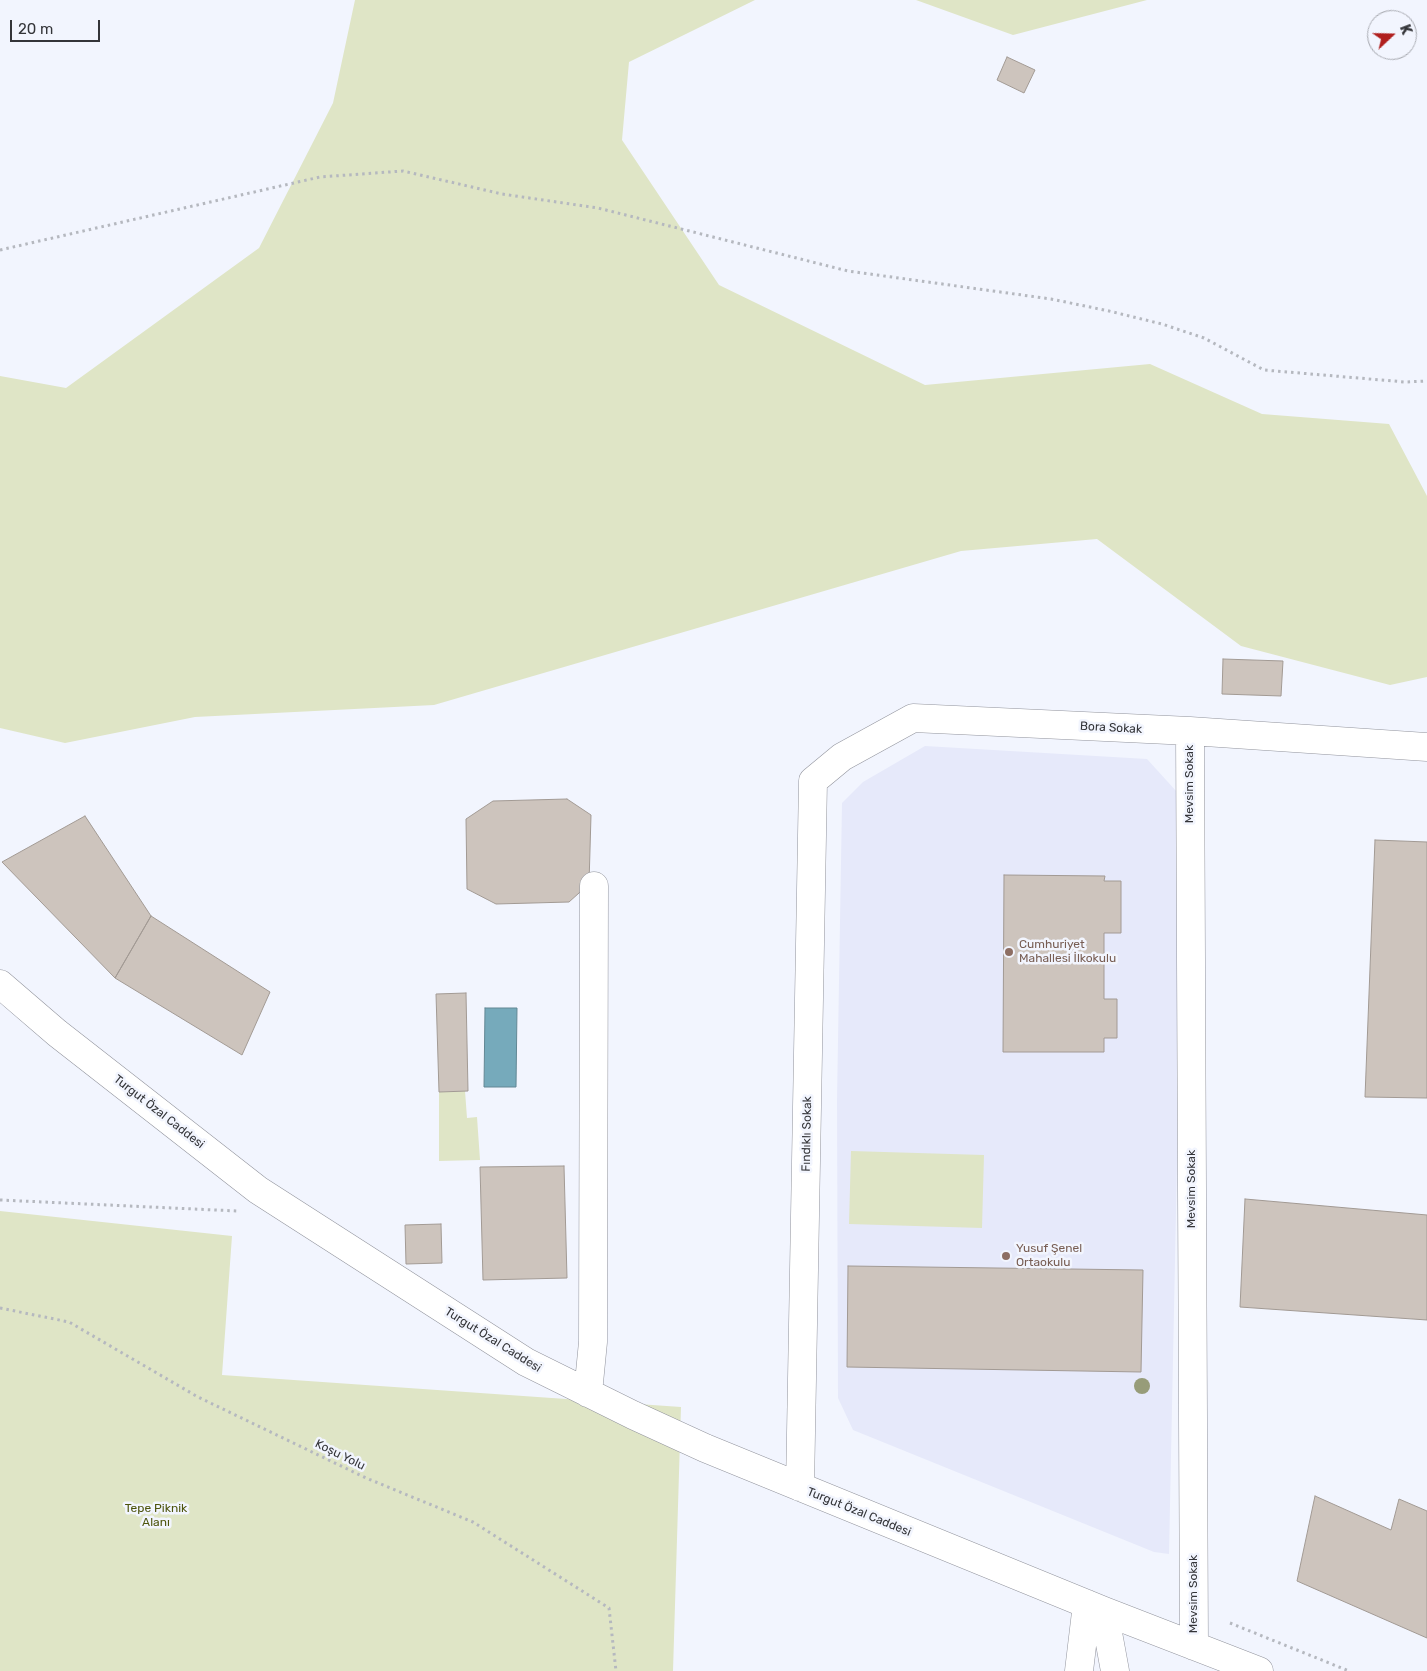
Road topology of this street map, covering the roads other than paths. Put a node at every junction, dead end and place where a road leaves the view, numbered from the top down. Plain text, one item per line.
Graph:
1 (1190, 731) junction
2 (1427, 747) edge
3 (813, 781) joint
4 (594, 886) dead end
5 (0, 984) edge
6 (588, 1393) junction
7 (800, 1487) junction
8 (1096, 1608) junction
9 (1194, 1646) junction
10 (1079, 1671) edge
11 (1115, 1671) edge
12 (1259, 1671) edge

1 - 2 street, Bora Sokak
1 - 3 street, Bora Sokak
1 - 9 street, Mevsim Sokak
3 - 7 street, Fındıklı Sokak
4 - 6 street
5 - 6 street, Turgut Özal Caddesi
6 - 7 street, Turgut Özal Caddesi
7 - 8 street, Turgut Özal Caddesi
8 - 9 street, Turgut Özal Caddesi
8 - 10 street
8 - 11 street
9 - 12 street, Turgut Özal Caddesi

